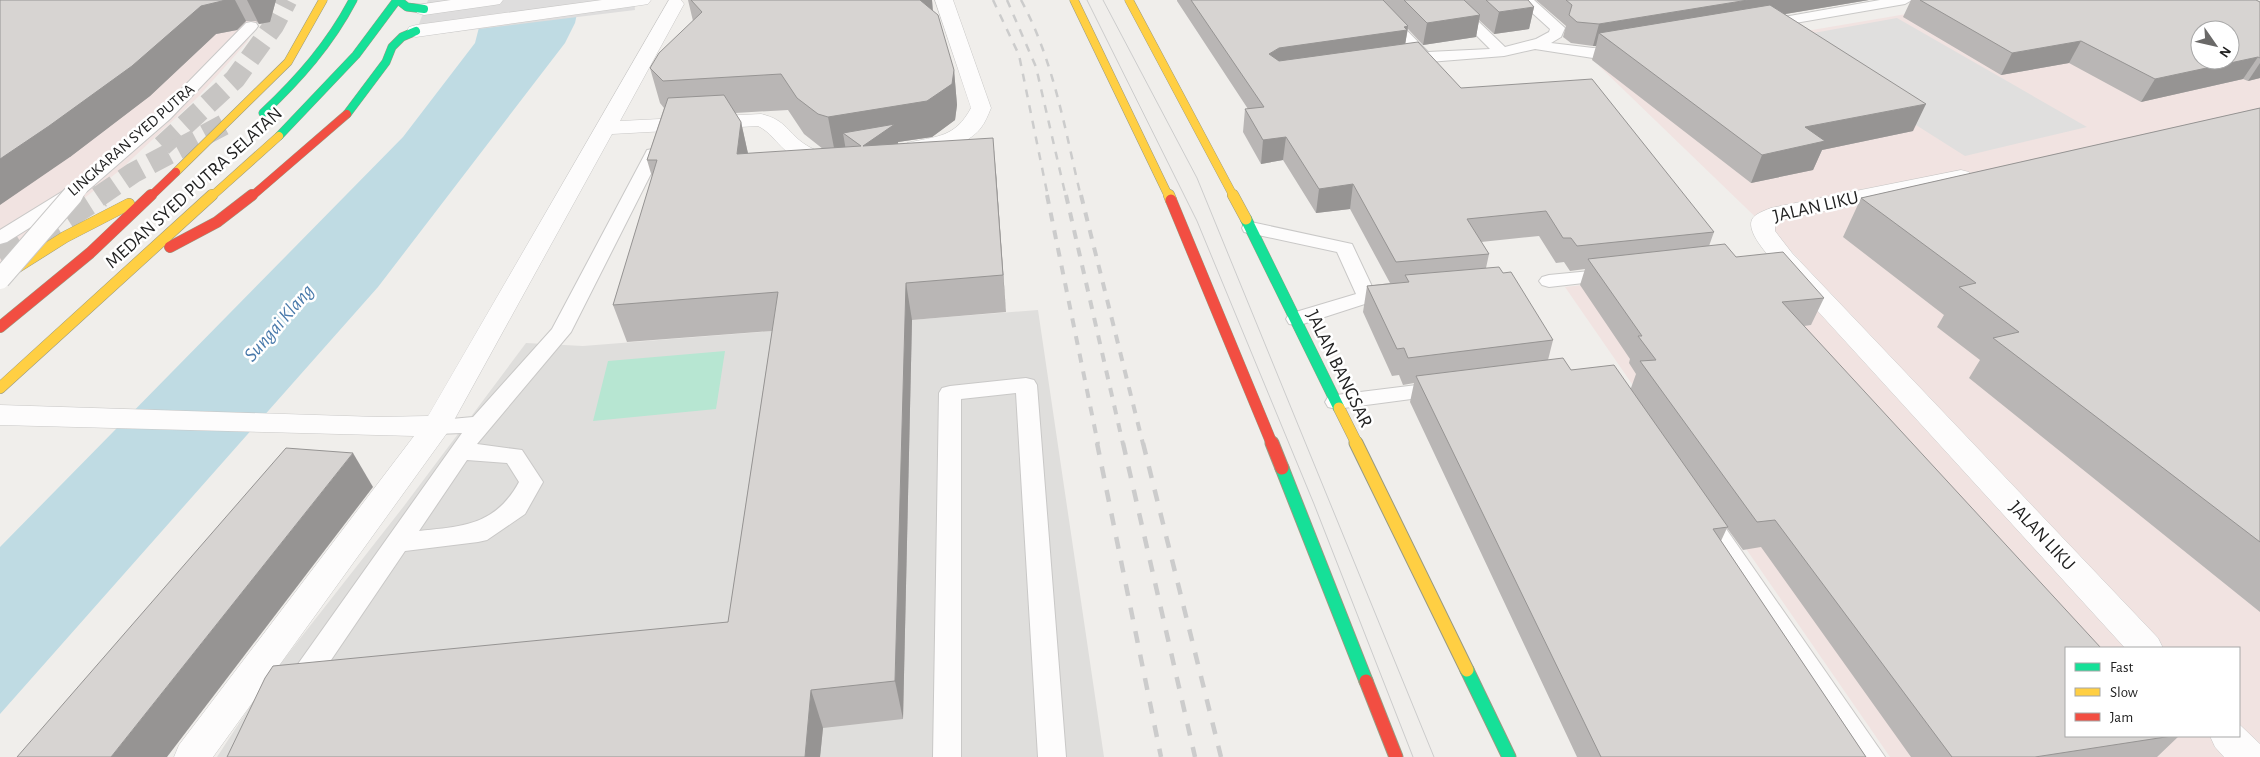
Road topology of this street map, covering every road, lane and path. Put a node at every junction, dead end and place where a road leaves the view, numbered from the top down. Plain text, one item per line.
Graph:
1 (323, 0) edge
2 (353, 0) edge
3 (398, 0) edge
4 (494, 0) edge
5 (581, 0) edge
6 (944, 0) edge
7 (1074, 0) edge
8 (1129, 0) edge
9 (1369, 0) edge
10 (1448, 0) edge
11 (1524, 0) edge
12 (1905, 0) edge
13 (638, 1) edge
14 (675, 4) dead end
15 (420, 21) junction
16 (251, 26) dead end
17 (1749, 27) edge
18 (1536, 45) junction
19 (1632, 47) edge
20 (1501, 51) junction
21 (356, 55) junction
22 (1423, 56) junction
23 (1394, 60) edge
24 (256, 119) dead end
25 (606, 128) junction
26 (230, 134) dead end
27 (892, 152) edge
28 (196, 154) junction
29 (653, 154) edge
30 (854, 158) edge
31 (1987, 172) edge
32 (161, 187) junction
33 (80, 189) junction
34 (1251, 228) junction
35 (0, 238) edge
36 (129, 269) junction
37 (1630, 273) edge
38 (0, 278) edge
39 (1549, 281) dead end
40 (1296, 320) junction
41 (0, 327) edge
42 (1460, 386) edge
43 (0, 388) edge
44 (1336, 402) junction
45 (11, 416) edge
46 (479, 425) junction
47 (437, 426) junction
48 (460, 451) junction
49 (1693, 498) edge
50 (395, 543) junction
51 (2145, 647) edge
52 (283, 708) edge
53 (2229, 737) edge
54 (192, 757) edge
55 (947, 757) edge
56 (1052, 757) edge
57 (1396, 757) edge
58 (1509, 757) edge
59 (1871, 757) edge
60 (2248, 757) edge

1 - 28 main road, MEDAN SYED PUTRA SELATAN
2 - 24 main road
3 - 15 main road
3 - 21 main road, MEDAN SYED PUTRA SELATAN
4 - 15 street
5 - 15 street
6 - 27 street
7 - 57 main road
8 - 34 main road, JALAN BANGSAR
9 - 22 lane
10 - 20 lane
11 - 18 lane
12 - 17 lane
13 - 15 street
14 - 25 street
15 - 21 main road
15 - 36 main road
16 - 33 lane, LINGKARAN SYED PUTRA
18 - 19 lane
18 - 20 lane
20 - 22 lane
21 - 36 main road, MEDAN SYED PUTRA SELATAN
22 - 23 lane
25 - 30 street
25 - 47 street
26 - 28 main road
28 - 32 main road, MEDAN SYED PUTRA SELATAN
29 - 46 lane
31 - 51 street, JALAN LIKU
32 - 38 main road
32 - 41 main road, MEDAN SYED PUTRA SELATAN
33 - 35 lane, LINGKARAN SYED PUTRA
33 - 38 lane, bridge
34 - 40 main road, JALAN BANGSAR
34 - 40 lane
36 - 43 main road, MEDAN SYED PUTRA SELATAN
37 - 39 lane
40 - 44 main road, JALAN BANGSAR
42 - 44 lane
44 - 58 main road, JALAN BANGSAR
45 - 47 street
46 - 47 lane
46 - 48 lane
47 - 54 street
48 - 50 lane
48 - 50 lane
49 - 59 lane
50 - 52 lane
53 - 60 street
55 - 56 lane

